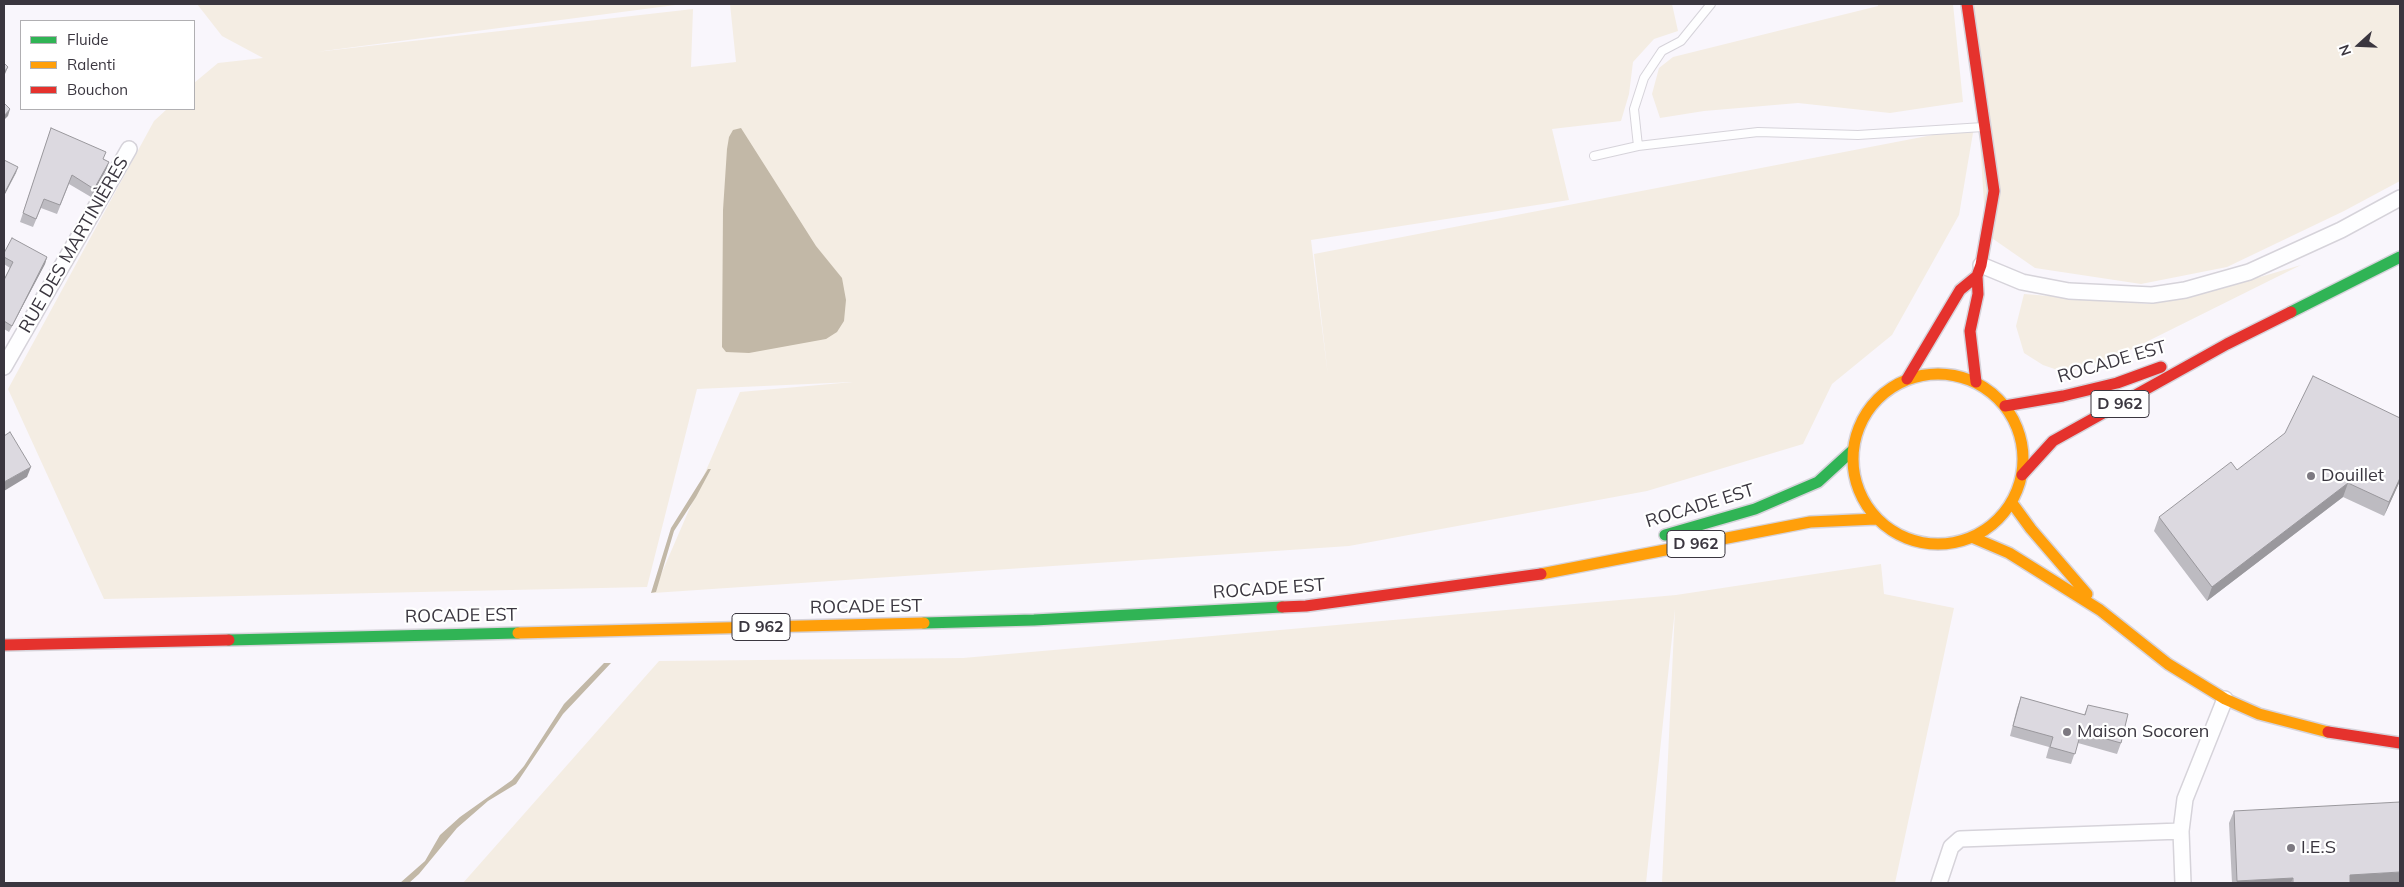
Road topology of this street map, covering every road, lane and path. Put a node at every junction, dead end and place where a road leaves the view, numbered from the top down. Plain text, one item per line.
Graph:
1 (1710, 4) edge
2 (1967, 4) edge
3 (1983, 127) junction
4 (1638, 146) junction
5 (129, 149) dead end
6 (1594, 156) dead end
7 (2400, 198) edge
8 (2400, 258) edge
9 (1979, 270) junction
10 (2227, 344) junction
11 (4, 367) edge
12 (1907, 379) junction
13 (1976, 382) junction
14 (2005, 406) junction
15 (1853, 450) junction
16 (2022, 475) junction
17 (2012, 503) junction
18 (1876, 519) junction
19 (1974, 538) junction
20 (1516, 579) junction
21 (2100, 610) junction
22 (4, 645) edge
23 (2225, 699) junction
24 (2400, 743) edge
25 (2181, 831) junction
26 (1939, 883) edge
27 (2183, 883) edge

1 - 4 lane
2 - 3 main road
3 - 4 lane
3 - 9 main road
4 - 6 lane
5 - 11 street, RUE DES MARTINIÈRES
7 - 9 street
8 - 10 main road, ROCADE EST / D 962
9 - 12 main road
9 - 13 main road
10 - 14 main road, ROCADE EST / D 962
10 - 16 main road, ROCADE EST / D 962
12 - 13 main road
12 - 15 main road
13 - 14 main road
14 - 16 main road
15 - 18 main road
15 - 20 main road, ROCADE EST / D 962
16 - 17 main road
17 - 19 main road
17 - 21 main road
18 - 19 main road
18 - 20 main road, ROCADE EST / D 962
19 - 21 main road
20 - 22 main road, ROCADE EST / D 962
21 - 23 main road
23 - 24 main road
23 - 25 street
25 - 26 street
25 - 27 street

